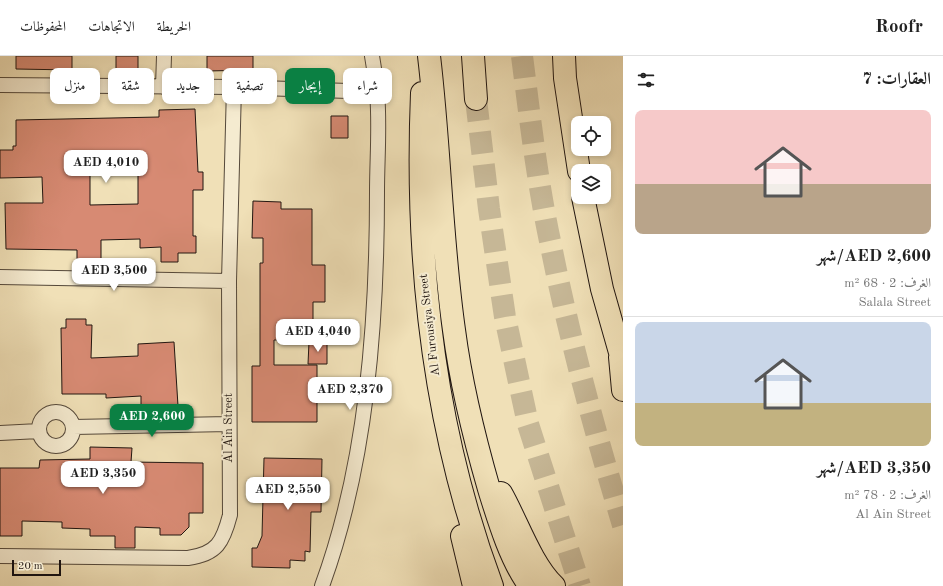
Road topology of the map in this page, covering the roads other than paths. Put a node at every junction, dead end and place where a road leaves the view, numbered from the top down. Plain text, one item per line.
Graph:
1 (164, 56) edge
2 (372, 56) edge
3 (424, 56) edge
4 (429, 56) edge
5 (473, 56) edge
6 (564, 56) edge
7 (164, 68) edge
8 (374, 68) edge
9 (0, 85) edge
10 (162, 87) edge
11 (277, 89) edge
12 (343, 91) edge
13 (476, 99) tunnel mouth
14 (234, 104) edge
15 (377, 104) edge
16 (578, 164) edge
17 (584, 204) edge
18 (0, 277) edge
19 (229, 281) junction
20 (622, 360) edge
21 (623, 390) edge
22 (443, 413) junction
23 (229, 424) junction
24 (73, 427) junction
25 (39, 431) junction
26 (0, 432) edge
27 (480, 460) junction
28 (0, 556) edge
29 (322, 586) edge
30 (474, 586) edge
31 (492, 586) edge
32 (530, 586) edge
33 (554, 586) edge

1 - 7 street
2 - 8 street
3 - 22 main road, Al Furousiya Street
4 - 27 main road
5 - 13 main road
6 - 16 main road
9 - 10 street
11 - 12 street
14 - 19 street, Al Ain Street
15 - 29 street
17 - 20 main road
18 - 19 street
19 - 23 street, Al Ain Street
20 - 21 main road
22 - 30 main road
22 - 31 main road, Al Furousiya Street
23 - 24 street
23 - 28 street, Al Ain Street
24 - 25 street
24 - 25 street
25 - 26 street
27 - 32 main road
27 - 33 main road

